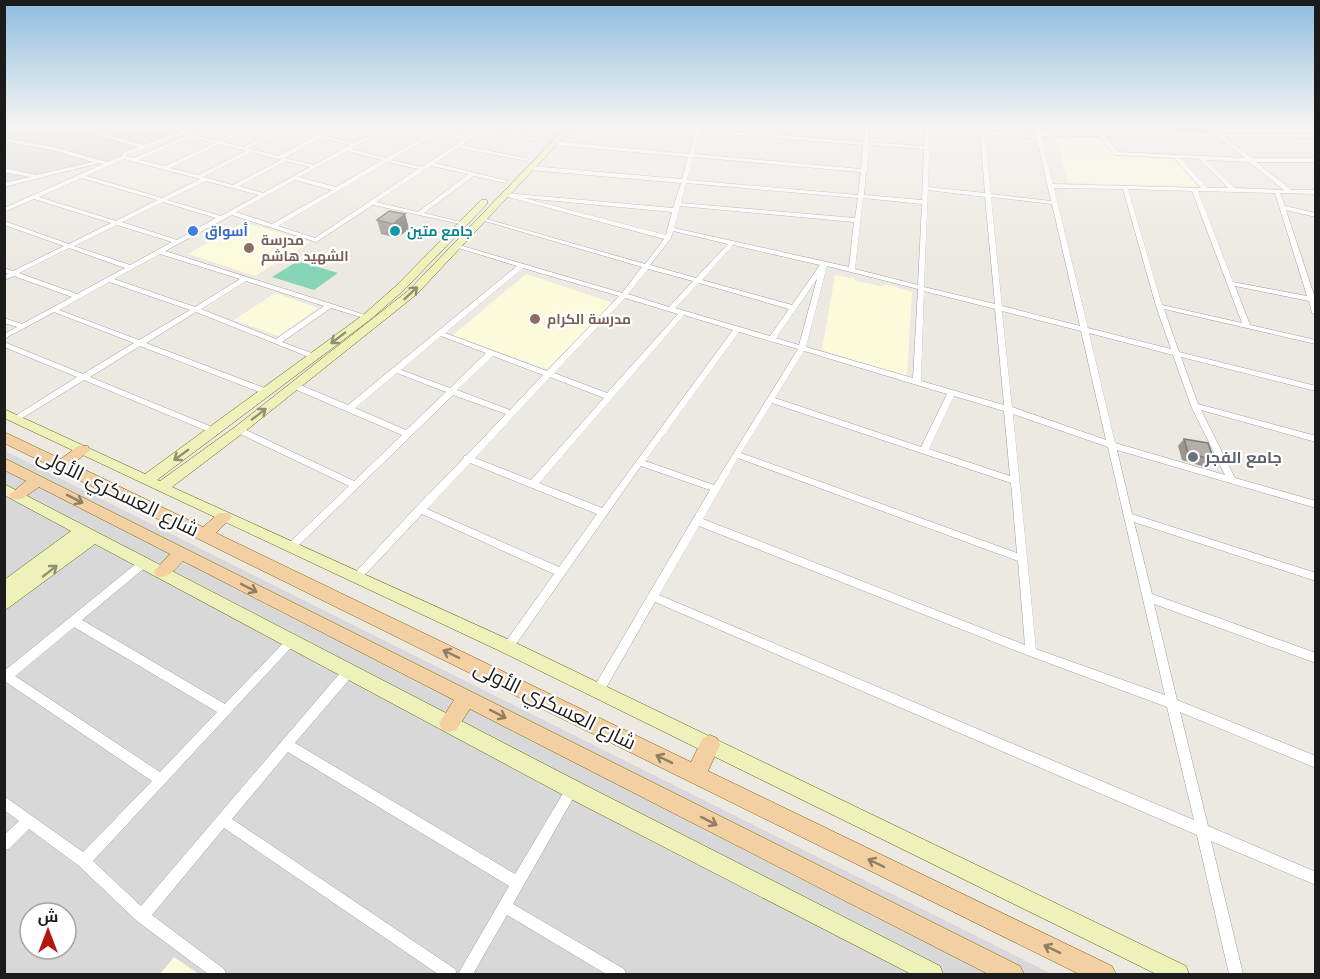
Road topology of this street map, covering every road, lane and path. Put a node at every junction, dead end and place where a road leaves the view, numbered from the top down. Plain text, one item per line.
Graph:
1 (4, 170) edge
2 (67, 170) edge
3 (95, 170) edge
4 (172, 170) edge
5 (215, 170) edge
6 (263, 170) edge
7 (309, 170) edge
8 (371, 170) edge
9 (422, 170) edge
10 (455, 170) edge
11 (519, 170) edge
12 (523, 170) edge
13 (586, 170) edge
14 (687, 170) edge
15 (851, 170) edge
16 (926, 170) edge
17 (986, 170) edge
18 (1047, 170) edge
19 (1188, 170) edge
20 (1213, 170) edge
21 (1263, 170) edge
22 (865, 171) joint
23 (473, 174) junction
24 (82, 176) junction
25 (37, 177) junction
26 (202, 178) junction
27 (295, 178) junction
28 (505, 180) junction
29 (684, 181) junction
30 (4, 185) edge
31 (1051, 186) junction
32 (233, 187) junction
33 (1125, 188) junction
34 (336, 189) junction
35 (925, 189) junction
36 (1194, 189) junction
37 (1206, 190) junction
38 (1233, 190) junction
39 (1277, 191) junction
40 (1291, 192) junction
41 (1316, 192) edge
42 (264, 195) junction
43 (504, 195) junction
44 (988, 195) junction
45 (35, 197) junction
46 (862, 197) junction
47 (162, 200) junction
48 (924, 202) junction
49 (372, 203) junction
50 (1054, 203) junction
51 (676, 207) junction
52 (1282, 207) junction
53 (4, 210) edge
54 (232, 213) junction
55 (419, 214) junction
56 (1316, 215) edge
57 (222, 218) junction
58 (481, 219) junction
59 (856, 220) junction
60 (118, 222) junction
61 (463, 224) junction
62 (7, 226) edge
63 (273, 226) junction
64 (670, 229) junction
65 (668, 238) junction
66 (178, 242) junction
67 (732, 243) junction
68 (69, 245) junction
69 (457, 246) junction
70 (160, 252) junction
71 (824, 264) junction
72 (522, 265) junction
73 (646, 267) junction
74 (131, 268) junction
75 (4, 270) edge
76 (852, 270) junction
77 (14, 273) junction
78 (4, 278) edge
79 (245, 279) junction
80 (109, 280) junction
81 (699, 281) junction
82 (1230, 283) junction
83 (921, 288) junction
84 (623, 296) junction
85 (78, 297) junction
86 (1311, 299) junction
87 (330, 305) junction
88 (1159, 306) junction
89 (793, 308) junction
90 (998, 308) junction
91 (195, 309) junction
92 (54, 310) junction
93 (670, 310) junction
94 (1316, 313) edge
95 (682, 314) junction
96 (367, 317) junction
97 (4, 320) edge
98 (1247, 326) junction
99 (23, 327) junction
100 (1084, 329) junction
101 (737, 330) junction
102 (440, 333) junction
103 (4, 337) edge
104 (771, 340) junction
105 (142, 342) junction
106 (277, 342) junction
107 (1316, 342) edge
108 (4, 344) edge
109 (802, 349) junction
110 (1176, 353) junction
111 (490, 354) junction
112 (314, 357) junction
113 (395, 370) junction
114 (548, 373) junction
115 (83, 377) junction
116 (917, 383) junction
117 (295, 386) junction
118 (1316, 389) edge
119 (452, 391) junction
120 (267, 392) junction
121 (951, 393) junction
122 (609, 397) junction
123 (770, 399) junction
124 (1195, 406) junction
125 (349, 409) junction
126 (1008, 409) junction
127 (510, 413) junction
128 (10, 416) edge
129 (239, 430) junction
130 (214, 431) junction
131 (408, 434) junction
132 (4, 437) edge
133 (1316, 439) edge
134 (199, 442) junction
135 (1111, 444) junction
136 (212, 449) junction
137 (83, 450) junction
138 (924, 450) junction
139 (736, 454) junction
140 (467, 458) junction
141 (639, 462) junction
142 (4, 463) edge
143 (62, 465) junction
144 (38, 480) junction
145 (1015, 480) junction
146 (1232, 480) junction
147 (154, 483) junction
148 (355, 485) junction
149 (532, 485) junction
150 (716, 489) junction
151 (11, 492) edge
152 (132, 499) junction
153 (1316, 505) edge
154 (419, 509) junction
155 (603, 512) junction
156 (110, 516) junction
157 (1128, 516) junction
158 (224, 517) junction
159 (698, 521) junction
160 (89, 533) junction
161 (204, 535) junction
162 (292, 546) junction
163 (182, 553) junction
164 (1022, 559) junction
165 (145, 561) junction
166 (162, 571) junction
167 (560, 572) junction
168 (357, 576) junction
169 (1316, 577) edge
170 (4, 589) edge
171 (652, 596) junction
172 (1147, 597) junction
173 (4, 605) edge
174 (74, 621) junction
175 (293, 640) junction
176 (508, 647) junction
177 (1031, 652) junction
178 (1316, 658) edge
179 (350, 670) junction
180 (5, 677) edge
181 (598, 691) junction
182 (467, 698) junction
183 (1172, 703) junction
184 (225, 710) junction
185 (449, 723) junction
186 (287, 745) junction
187 (710, 745) junction
188 (1316, 762) edge
189 (696, 774) junction
190 (160, 780) junction
191 (572, 789) junction
192 (4, 802) edge
193 (29, 820) junction
194 (223, 820) junction
195 (1201, 829) junction
196 (4, 844) edge
197 (84, 861) junction
198 (1316, 879) edge
199 (517, 883) junction
200 (504, 906) junction
201 (142, 916) junction
202 (219, 975) edge
203 (450, 975) edge
204 (465, 975) edge
205 (619, 975) edge
206 (932, 975) edge
207 (1012, 975) edge
208 (1104, 975) edge
209 (1178, 975) edge
210 (1236, 975) edge

1 - 25 street
2 - 25 street
3 - 24 street
4 - 26 street
5 - 26 street
6 - 32 street
7 - 27 street
8 - 34 street
9 - 49 street
10 - 23 street
11 - 28 main road
12 - 43 main road
13 - 29 street
14 - 29 street
15 - 22 street
16 - 35 street
17 - 44 street
18 - 31 street
19 - 37 street
20 - 38 street
21 - 40 street
22 - 46 street
23 - 28 street
23 - 55 street
24 - 45 street
24 - 47 street
25 - 30 street
26 - 32 street
26 - 47 street
27 - 34 street
27 - 42 street
28 - 61 main road
29 - 46 street
29 - 51 street
31 - 33 street
31 - 50 street
32 - 42 street
33 - 36 street
33 - 88 street
34 - 63 street
35 - 44 street
35 - 48 street
36 - 37 street
36 - 82 street
37 - 38 street
38 - 39 street
39 - 40 street
39 - 52 street
40 - 41 street
42 - 54 street
43 - 51 street
43 - 58 main road
43 - 65 street
44 - 50 street
44 - 90 street
45 - 53 street
45 - 60 street
46 - 48 street
46 - 59 street
47 - 57 street
47 - 60 street
48 - 83 street
49 - 55 street
49 - 63 street
50 - 100 street
51 - 59 street
51 - 64 street
52 - 56 street
52 - 86 street
54 - 57 street
54 - 63 street
55 - 61 street
57 - 66 street
58 - 69 main road
58 - 73 street
59 - 76 street
60 - 66 street
60 - 68 street
61 - 96 main road
62 - 68 street
64 - 65 street
64 - 67 street
65 - 73 street
66 - 70 street
67 - 71 street
67 - 81 street
68 - 74 street
68 - 77 street
69 - 72 street
117 -> 69 main road
70 - 74 street
70 - 79 street
71 - 76 street
71 - 89 street
71 - 109 street
72 - 84 street
72 - 102 street
73 - 81 street
73 - 84 street
74 - 80 street
75 - 77 street
76 - 83 street
77 - 78 street
77 - 85 street
79 - 87 street
79 - 91 street
80 - 85 street
80 - 91 street
81 - 89 street
81 - 93 street
82 - 86 street
82 - 98 street
83 - 90 street
83 - 116 street
84 - 93 street
84 - 114 street
85 - 92 street
86 - 94 street
87 - 96 street
87 - 106 street
88 - 98 street
88 - 110 street
89 - 104 street
90 - 100 street
90 - 126 street
91 - 105 street
91 - 106 street
92 - 99 street
92 - 105 street
93 - 95 street
95 - 101 street
95 - 122 street
96 -> 112 main road
97 - 99 street
98 - 107 street
99 - 103 street
100 - 110 street
100 - 135 street
101 - 104 street
101 - 141 street
102 - 111 street
102 - 113 street
104 - 109 street
105 - 115 street
105 - 120 street
106 - 112 street
108 - 115 street
109 - 116 street
109 - 123 street
110 - 118 street
110 - 124 street
111 - 114 street
111 - 119 street
112 - 120 main road
113 - 119 street
113 - 125 street
114 - 122 street
114 - 127 street
115 - 128 street
115 - 130 street
116 - 121 street
117 - 125 street
129 -> 117 main road
119 - 127 street
119 - 131 street
120 - 130 main road
121 - 126 street
121 - 138 street
122 - 149 street
123 - 138 street
123 - 139 street
124 - 133 street
124 - 146 street
125 - 131 street
126 - 135 street
126 - 145 street
127 - 140 street
128 - 137 main road
129 - 136 main road
129 - 148 street
130 - 134 main road
131 - 148 street
132 - 143 main road, شارع العسكري الأولى
134 - 136 main road
134 -> 147 main road
135 - 146 street
135 - 157 street
136 - 147 main road
137 - 143 main road
137 - 147 main road
138 - 145 street
139 - 150 street
139 - 164 street
140 - 149 street
140 - 154 street
141 - 150 street
141 - 155 street
142 - 144 main road, شارع العسكري الأولى
143 - 152 main road, شارع العسكري الأولى
144 - 151 main road
144 -> 156 main road, شارع العسكري الأولى
145 - 164 street
146 - 153 street
147 - 158 main road
148 - 162 street
149 - 155 street
150 - 159 street
151 - 160 main road
152 - 156 main road
152 - 161 main road, شارع العسكري الأولى
154 - 167 street
154 - 168 street
155 - 167 street
156 - 163 main road, شارع العسكري الأولى
157 - 169 street
157 - 172 street
158 - 161 main road
158 - 162 main road
159 - 171 street
159 - 177 street
160 - 165 main road
160 - 170 main road
173 -> 160 main road
189 -> 161 main road, شارع العسكري الأولى
162 - 168 main road
163 - 166 main road
163 -> 182 main road, شارع العسكري الأولى
164 - 177 street
165 - 166 main road
165 - 174 street
166 - 175 main road
167 - 176 street
168 - 176 main road
171 - 181 street
171 - 195 street
172 - 178 street
172 - 183 street
174 - 180 street
174 - 184 street
175 - 179 main road
175 - 184 street
176 - 181 main road
177 - 183 street
179 - 185 main road
179 - 186 street
180 - 190 street
181 - 187 main road
182 - 185 main road
182 -> 207 main road, شارع العسكري الأولى
183 - 188 street
183 - 195 street
184 - 190 street
185 - 191 main road
186 - 194 street
186 - 199 street
187 - 189 main road
187 - 209 main road
208 -> 189 main road, شارع العسكري الأولى
190 - 197 street
191 - 199 street
191 - 206 main road
192 - 193 street
193 - 196 street
193 - 197 street
194 - 201 street
194 - 203 street
195 - 198 street
195 - 210 street
197 - 201 street
199 - 200 street
200 - 204 street
200 - 205 street
201 - 202 street

